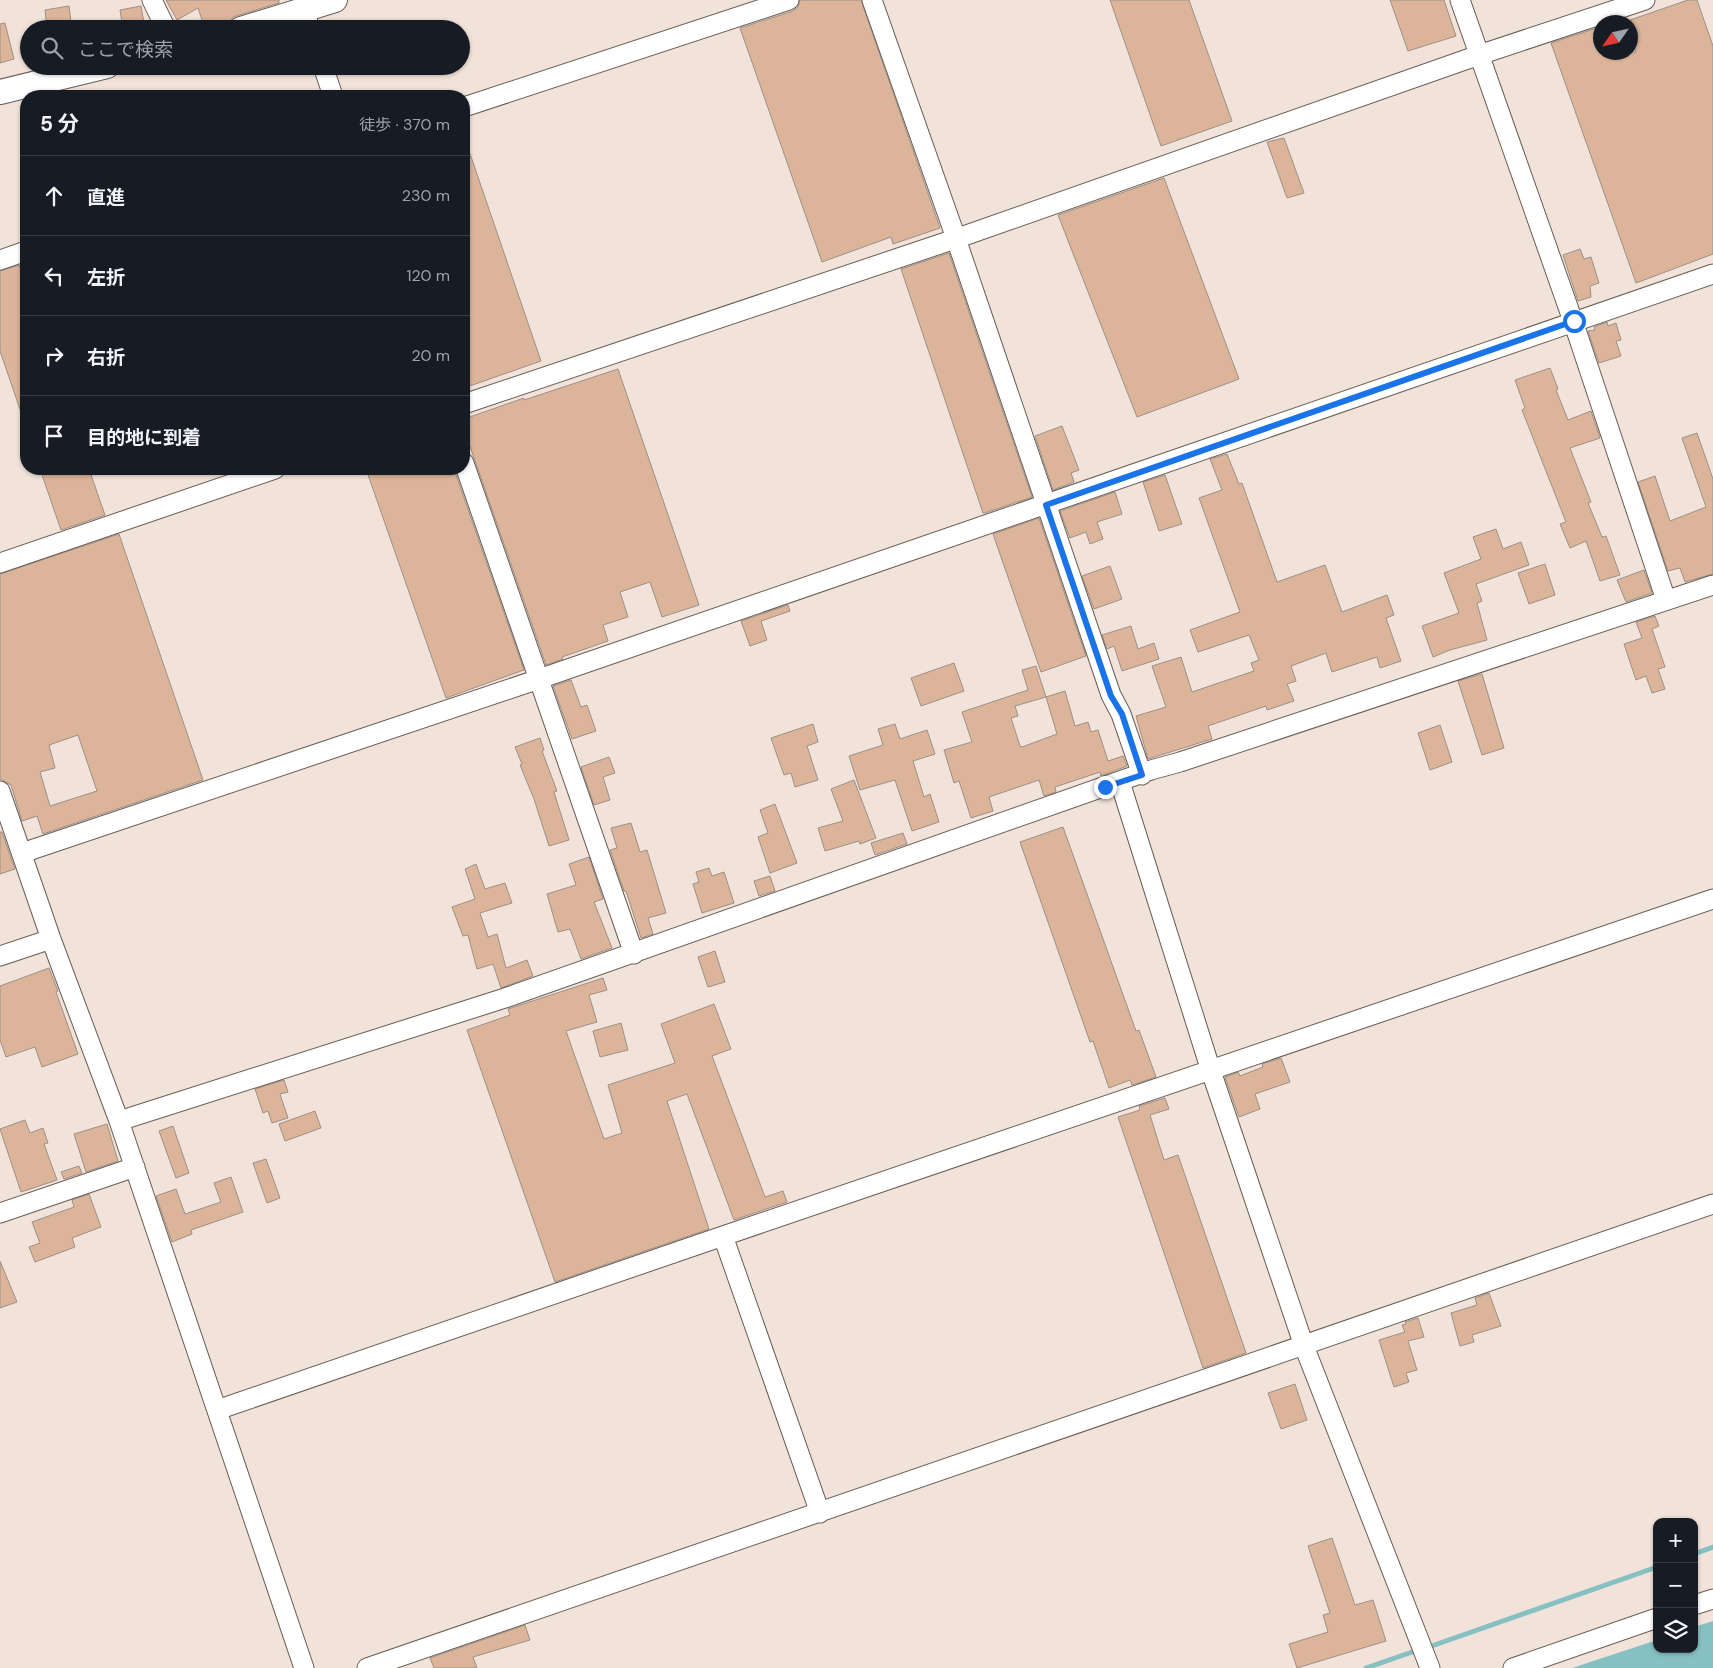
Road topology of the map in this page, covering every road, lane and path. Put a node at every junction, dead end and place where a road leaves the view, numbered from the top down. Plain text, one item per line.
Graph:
1 (152, 0) edge
2 (335, 0) edge
3 (789, 0) edge
4 (872, 0) edge
5 (1460, 0) edge
6 (1645, 0) edge
7 (307, 19) edge
8 (162, 20) edge
9 (1479, 55) junction
10 (70, 75) edge
11 (326, 75) edge
12 (331, 90) edge
13 (0, 92) edge
14 (470, 105) edge
15 (955, 239) junction
16 (20, 253) edge
17 (0, 260) edge
18 (1713, 274) edge
19 (1574, 321) junction
20 (470, 402) edge
21 (257, 475) edge
22 (468, 475) edge
23 (1046, 505) junction
24 (0, 563) edge
25 (1713, 584) edge
26 (1666, 600) junction
27 (539, 679) junction
28 (1142, 775) junction
29 (1120, 782) junction
30 (0, 791) edge
31 (22, 853) junction
32 (1713, 899) edge
33 (52, 939) junction
34 (634, 954) junction
35 (0, 956) edge
36 (1210, 1071) junction
37 (119, 1121) junction
38 (135, 1168) junction
39 (1713, 1204) edge
40 (0, 1213) edge
41 (723, 1236) junction
42 (1304, 1346) junction
43 (217, 1410) junction
44 (820, 1512) junction
45 (1713, 1599) edge
46 (1698, 1605) edge
47 (1653, 1619) edge
48 (304, 1668) edge
49 (367, 1668) edge
50 (1430, 1668) edge
51 (1513, 1668) edge

1 - 8 street
2 - 7 main road
3 - 14 street
4 - 15 street
5 - 9 street
6 - 9 street
9 - 15 street
9 - 19 street
10 - 13 main road
11 - 12 street
15 - 20 street
15 - 23 street
16 - 17 street
18 - 19 street
19 - 23 street
19 - 26 street
21 - 24 street
22 - 27 street
23 - 27 street
23 - 28 street
25 - 26 street
26 - 28 street
27 - 31 street
27 - 34 street
28 - 29 street
29 - 34 street
29 - 36 street
30 - 31 street
31 - 33 street
32 - 36 street
33 - 35 street
33 - 37 street
34 - 37 street
36 - 41 street
36 - 42 street
37 - 38 street
38 - 40 street
38 - 43 street
39 - 42 street
41 - 43 street
41 - 44 street
42 - 44 street
42 - 50 street
43 - 48 street
44 - 49 street
45 - 46 street
47 - 51 street

